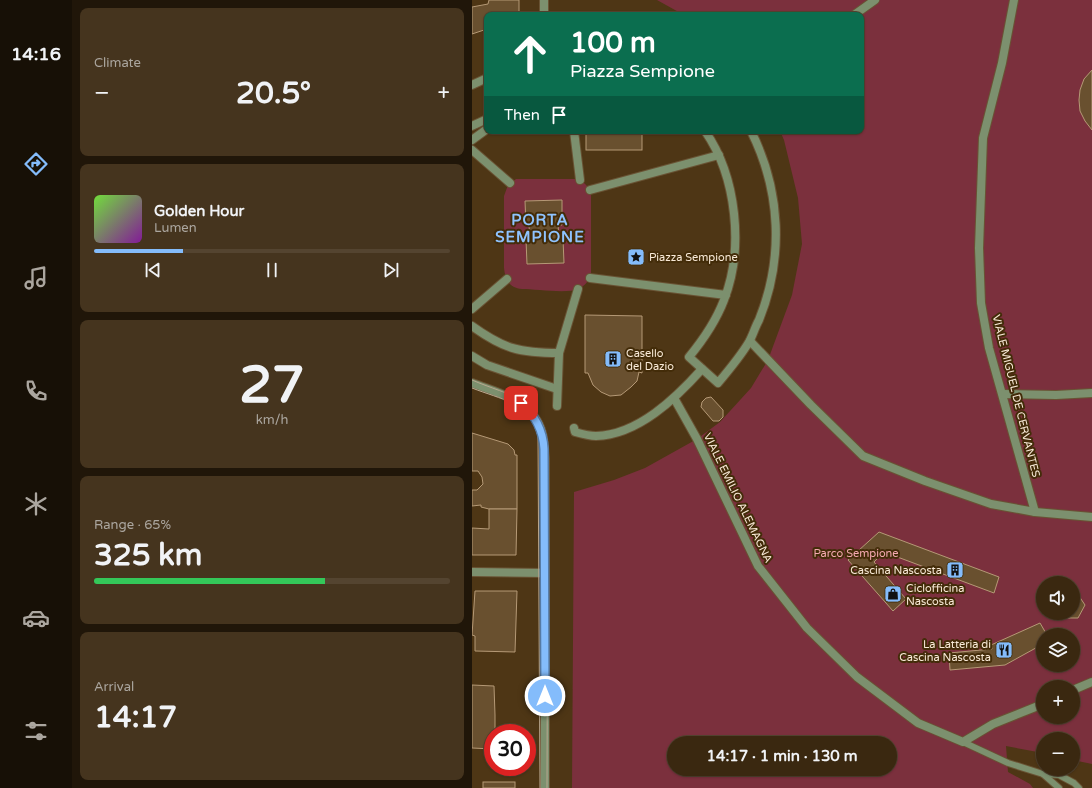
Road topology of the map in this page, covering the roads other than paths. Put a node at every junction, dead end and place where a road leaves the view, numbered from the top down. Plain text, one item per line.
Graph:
1 (544, 0) edge
2 (875, 0) edge
3 (1014, 0) edge
4 (544, 12) edge
5 (858, 12) edge
6 (484, 79) edge
7 (472, 85) edge
8 (484, 120) edge
9 (472, 126) edge
10 (484, 131) edge
11 (574, 134) edge
12 (708, 134) edge
13 (752, 134) edge
14 (472, 140) edge
15 (472, 150) edge
16 (719, 155) junction
17 (580, 180) dead end
18 (510, 183) dead end
19 (590, 190) dead end
20 (590, 278) dead end
21 (507, 279) dead end
22 (578, 289) dead end
23 (726, 296) junction
24 (472, 308) edge
25 (472, 326) edge
26 (750, 341) junction
27 (559, 353) junction
28 (472, 356) edge
29 (702, 369) junction
30 (472, 383) edge
31 (557, 389) junction
32 (1092, 393) edge
33 (1002, 394) junction
34 (674, 398) junction
35 (557, 406) dead end
36 (574, 428) dead end
37 (1034, 512) junction
38 (1092, 516) edge
39 (472, 572) edge
40 (545, 573) junction
41 (1092, 682) edge
42 (1080, 687) edge
43 (1036, 707) edge
44 (963, 742) junction
45 (1036, 772) edge
46 (1045, 776) edge
47 (1061, 776) edge
48 (545, 788) edge
49 (1058, 788) edge
50 (1079, 788) edge

1 - 4 street
2 - 5 street
3 - 33 street, VIALE MIGUEL DE CERVANTES
6 - 7 street
8 - 9 street
10 - 14 street
11 - 17 street
12 - 16 street
13 - 26 street
15 - 18 street
16 - 19 street
16 - 23 street
20 - 23 street
21 - 24 street
22 - 27 street
23 - 29 street
25 - 27 street
26 - 29 street
26 - 37 street
27 - 31 street
28 - 31 street
29 - 34 street
30 - 40 street
31 - 35 street
32 - 33 street
33 - 37 street, VIALE MIGUEL DE CERVANTES
34 - 36 street
34 - 44 street, VIALE EMILIO ALEMAGNA
37 - 38 street
39 - 40 street
40 - 48 street
41 - 42 street
43 - 44 street
44 - 45 lane, VIALE EMILIO ALEMAGNA
46 - 49 lane, VIALE EMILIO ALEMAGNA
47 - 50 lane, VIALE EMILIO ALEMAGNA

